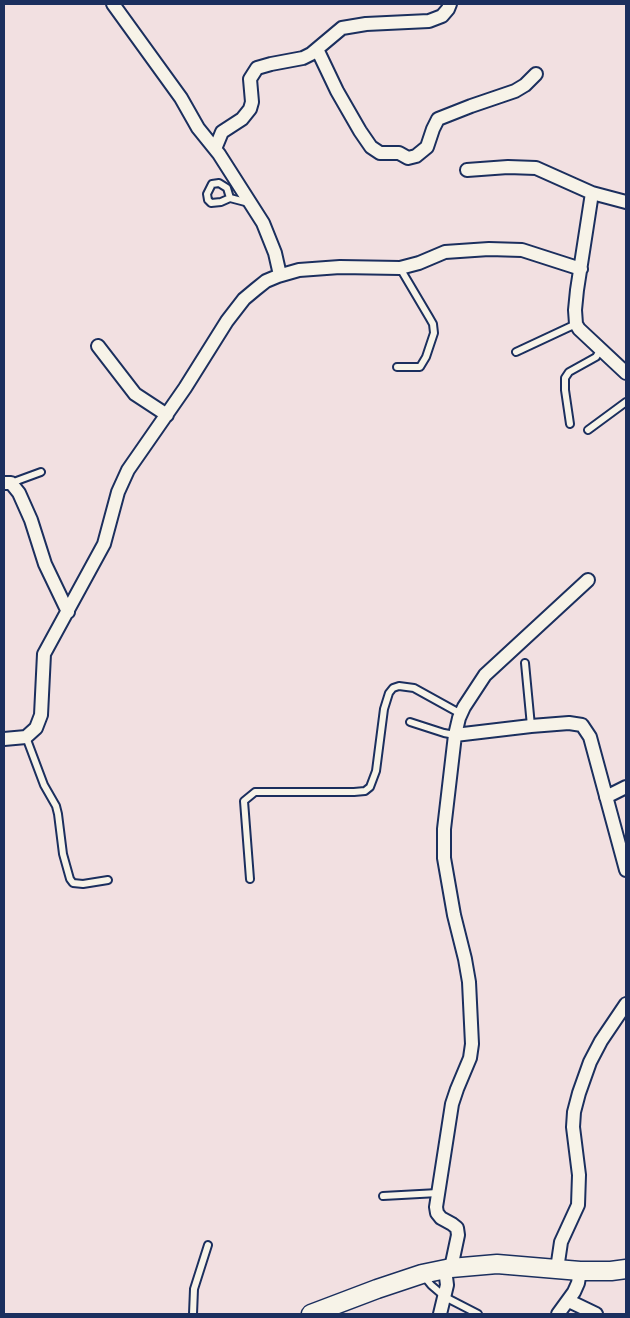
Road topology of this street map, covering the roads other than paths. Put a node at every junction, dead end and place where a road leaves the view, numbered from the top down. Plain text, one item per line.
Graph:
1 (113, 4) edge
2 (450, 4) edge
3 (317, 49) junction
4 (536, 74) dead end
5 (215, 149) junction
6 (467, 170) dead end
7 (592, 194) junction
8 (230, 198) dead end
9 (626, 202) edge
10 (250, 203) junction
11 (400, 268) junction
12 (581, 269) junction
13 (280, 275) junction
14 (576, 324) junction
15 (98, 346) dead end
16 (601, 349) junction
17 (516, 352) dead end
18 (397, 367) dead end
19 (626, 373) edge
20 (626, 402) edge
21 (167, 414) junction
22 (570, 424) dead end
23 (588, 430) dead end
24 (41, 472) dead end
25 (7, 483) edge
26 (588, 580) dead end
27 (68, 612) junction
28 (525, 663) dead end
29 (461, 714) junction
30 (410, 722) dead end
31 (531, 726) junction
32 (455, 735) junction
33 (26, 737) junction
34 (4, 739) edge
35 (626, 788) edge
36 (606, 797) junction
37 (626, 870) edge
38 (250, 879) dead end
39 (108, 880) dead end
40 (626, 1004) edge
41 (438, 1193) junction
42 (383, 1196) dead end
43 (208, 1245) dead end
44 (448, 1269) junction
45 (557, 1269) junction
46 (626, 1269) edge
47 (580, 1271) junction
48 (422, 1274) junction
49 (445, 1297) junction
50 (569, 1300) junction
51 (193, 1314) edge
52 (311, 1314) edge
53 (440, 1314) edge
54 (478, 1314) edge
55 (558, 1314) edge
56 (596, 1314) edge

1 - 5 street
2 - 3 street
3 - 4 street
3 - 5 street
5 - 10 street
6 - 7 street
7 - 9 street
7 - 12 street
8 - 10 lane
10 - 13 street
11 - 12 street
11 - 13 street
11 - 18 lane
12 - 14 street
13 - 21 street
14 - 16 street
14 - 17 lane
15 - 21 street
16 - 19 street
16 - 22 lane
20 - 23 lane
21 - 27 street
24 - 25 lane
25 - 27 street
26 - 29 street
27 - 33 street
28 - 31 lane
29 - 32 street
29 - 38 lane
30 - 32 lane
31 - 32 street
31 - 36 street
32 - 41 street
33 - 34 street
33 - 39 lane
35 - 36 street
36 - 37 street
40 - 45 street
41 - 42 lane
41 - 44 street
43 - 51 lane
44 - 45 main road
44 - 48 main road
44 - 49 street
45 - 47 main road
46 - 47 main road
47 - 50 street
48 - 49 lane
48 - 52 main road
49 - 53 street
49 - 54 lane
50 - 55 street
50 - 56 street

